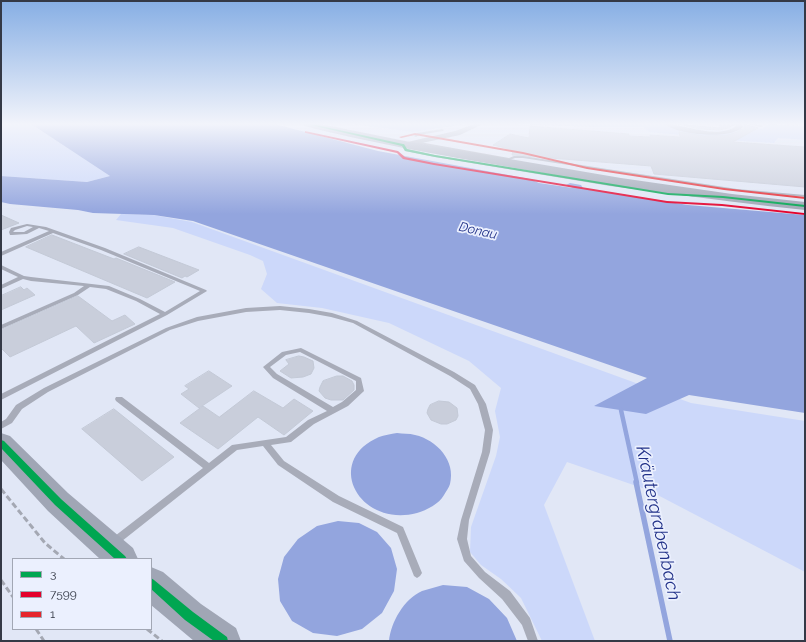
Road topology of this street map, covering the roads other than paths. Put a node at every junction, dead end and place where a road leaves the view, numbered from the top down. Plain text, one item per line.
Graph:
1 (425, 154) edge
2 (476, 154) edge
3 (506, 160) junction
4 (805, 196) edge
5 (723, 197) junction
6 (805, 206) edge
7 (38, 227) dead end
8 (53, 231) junction
9 (1, 254) edge
10 (1, 267) edge
11 (22, 277) junction
12 (89, 285) junction
13 (1, 287) edge
14 (165, 314) junction
15 (1, 328) edge
16 (1, 397) edge
17 (119, 398) dead end
18 (333, 411) junction
19 (1, 426) edge
20 (1, 443) edge
21 (266, 444) junction
22 (208, 468) junction
23 (115, 553) edge
24 (417, 573) dead end
25 (152, 585) edge
26 (223, 641) edge
27 (533, 641) edge

1 - 5 lane
2 - 3 main road
3 - 4 lane
3 - 5 main road
5 - 6 main road
7 - 8 lane
8 - 9 lane
8 - 14 lane
10 - 11 lane
11 - 12 lane
11 - 13 lane
12 - 14 lane
12 - 15 lane
14 - 16 lane
17 - 22 lane
18 - 18 lane
18 - 21 lane
19 - 27 lane
20 - 23 main road
21 - 22 lane
21 - 24 lane
22 - 23 lane
25 - 26 main road

